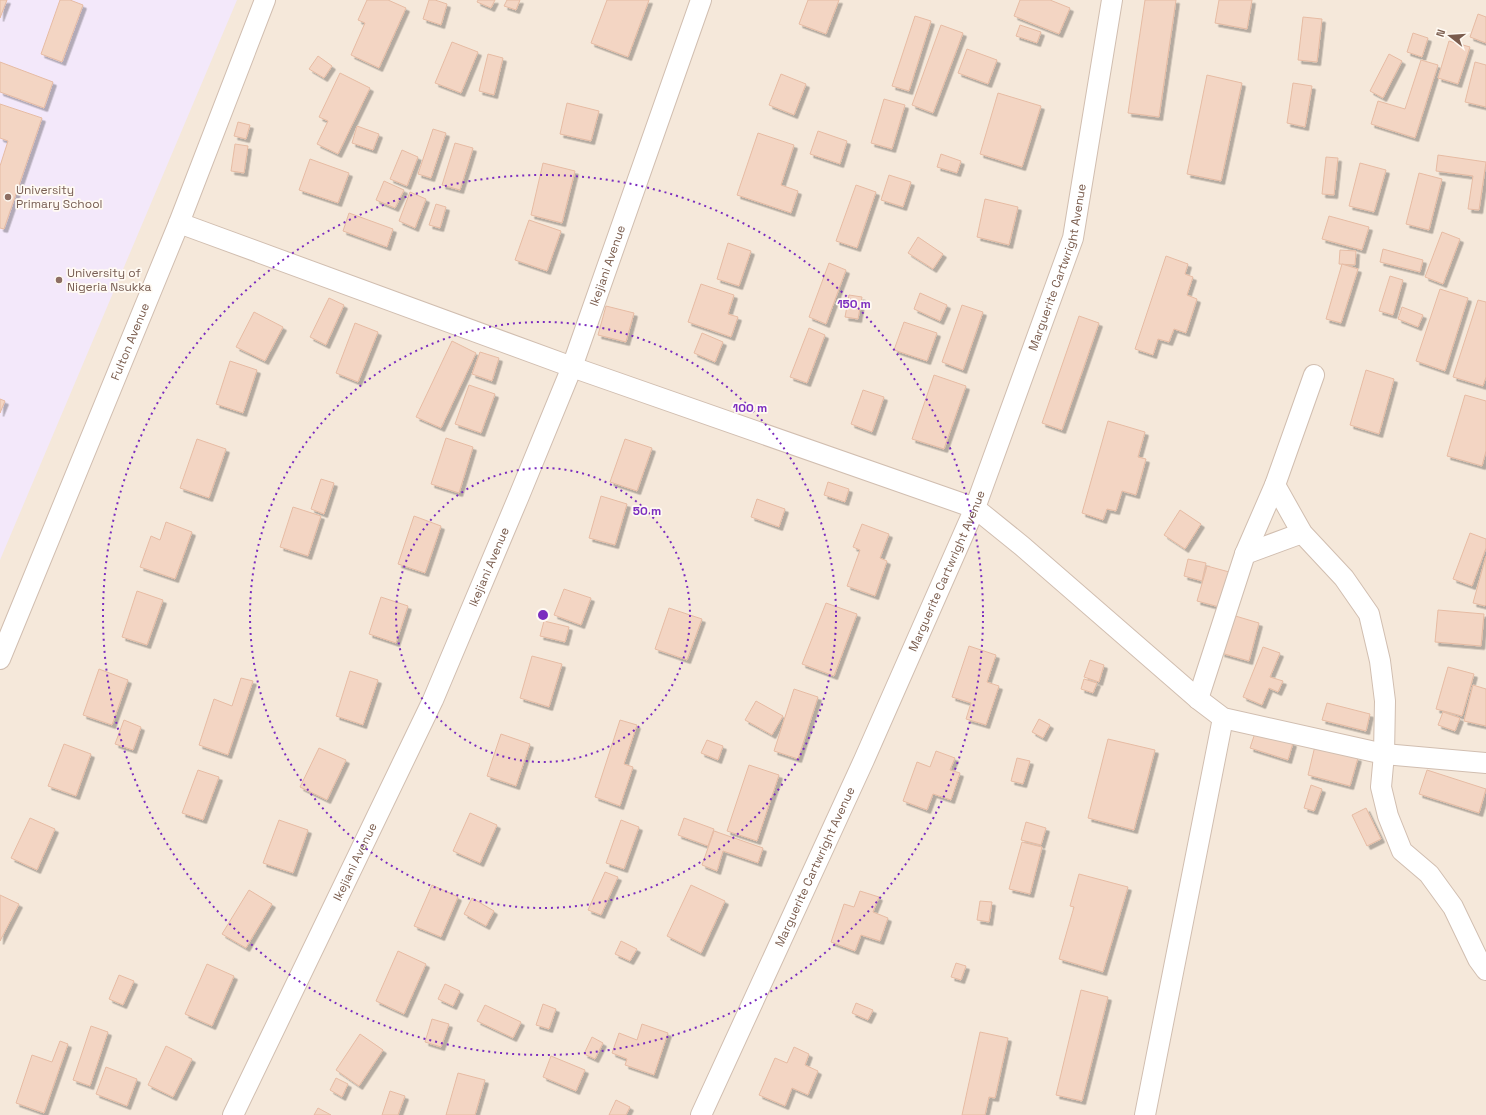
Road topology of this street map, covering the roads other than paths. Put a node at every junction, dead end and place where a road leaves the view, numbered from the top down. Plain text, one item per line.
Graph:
1 (265, 0) edge
2 (701, 0) edge
3 (1112, 0) edge
4 (179, 223) junction
5 (572, 367) junction
6 (1314, 375) dead end
7 (1275, 485) junction
8 (976, 508) junction
9 (1302, 533) junction
10 (1245, 554) junction
11 (0, 659) edge
12 (1198, 700) junction
13 (1223, 718) junction
14 (1384, 754) junction
15 (1486, 763) edge
16 (1486, 970) edge
17 (233, 1115) edge
18 (701, 1115) edge
19 (1145, 1115) edge

1 - 4 street, Fulton Avenue
2 - 5 street, Ikejiani Avenue
3 - 8 street, Marguerite Cartwright Avenue
4 - 5 street
4 - 11 street, Fulton Avenue
5 - 8 street
5 - 17 street, Ikejiani Avenue
6 - 7 street
7 - 9 street
7 - 10 street
8 - 12 street
8 - 18 street, Marguerite Cartwright Avenue
9 - 10 street
9 - 14 street
10 - 12 street
12 - 13 street
13 - 14 street
13 - 19 street
14 - 15 street
14 - 16 street

